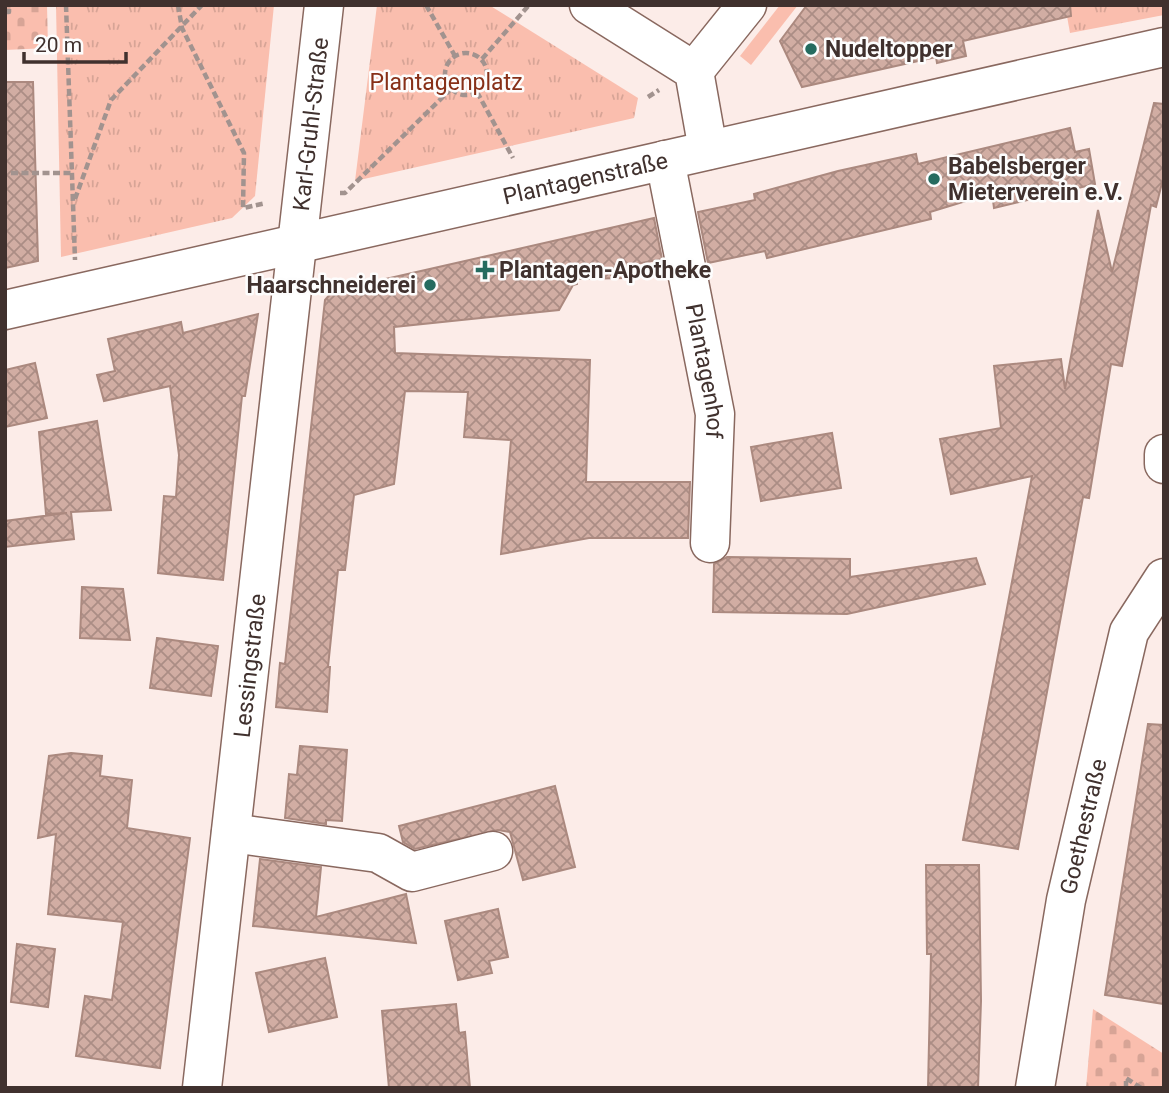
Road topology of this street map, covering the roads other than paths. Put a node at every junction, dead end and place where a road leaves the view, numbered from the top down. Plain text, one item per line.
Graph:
1 (324, 5) edge
2 (589, 5) edge
3 (747, 5) edge
4 (1164, 47) edge
5 (694, 71) junction
6 (708, 150) junction
7 (665, 160) junction
8 (298, 243) junction
9 (5, 310) edge
10 (1164, 454) edge
11 (1164, 464) edge
12 (710, 543) dead end
13 (1164, 578) edge
14 (231, 833) junction
15 (492, 851) dead end
16 (202, 1088) edge
17 (1035, 1088) edge

1 - 8 street, Karl-Gruhl-Straße
2 - 5 street
3 - 5 street
4 - 6 street, Plantagenstraße
5 - 6 street
6 - 7 street, Plantagenstraße
7 - 8 street, Plantagenstraße
7 - 12 street, Plantagenhof
8 - 9 street, Plantagenstraße
8 - 14 street, Lessingstraße
10 - 11 street
13 - 17 street, Goethestraße
14 - 15 street
14 - 16 street, Lessingstraße

